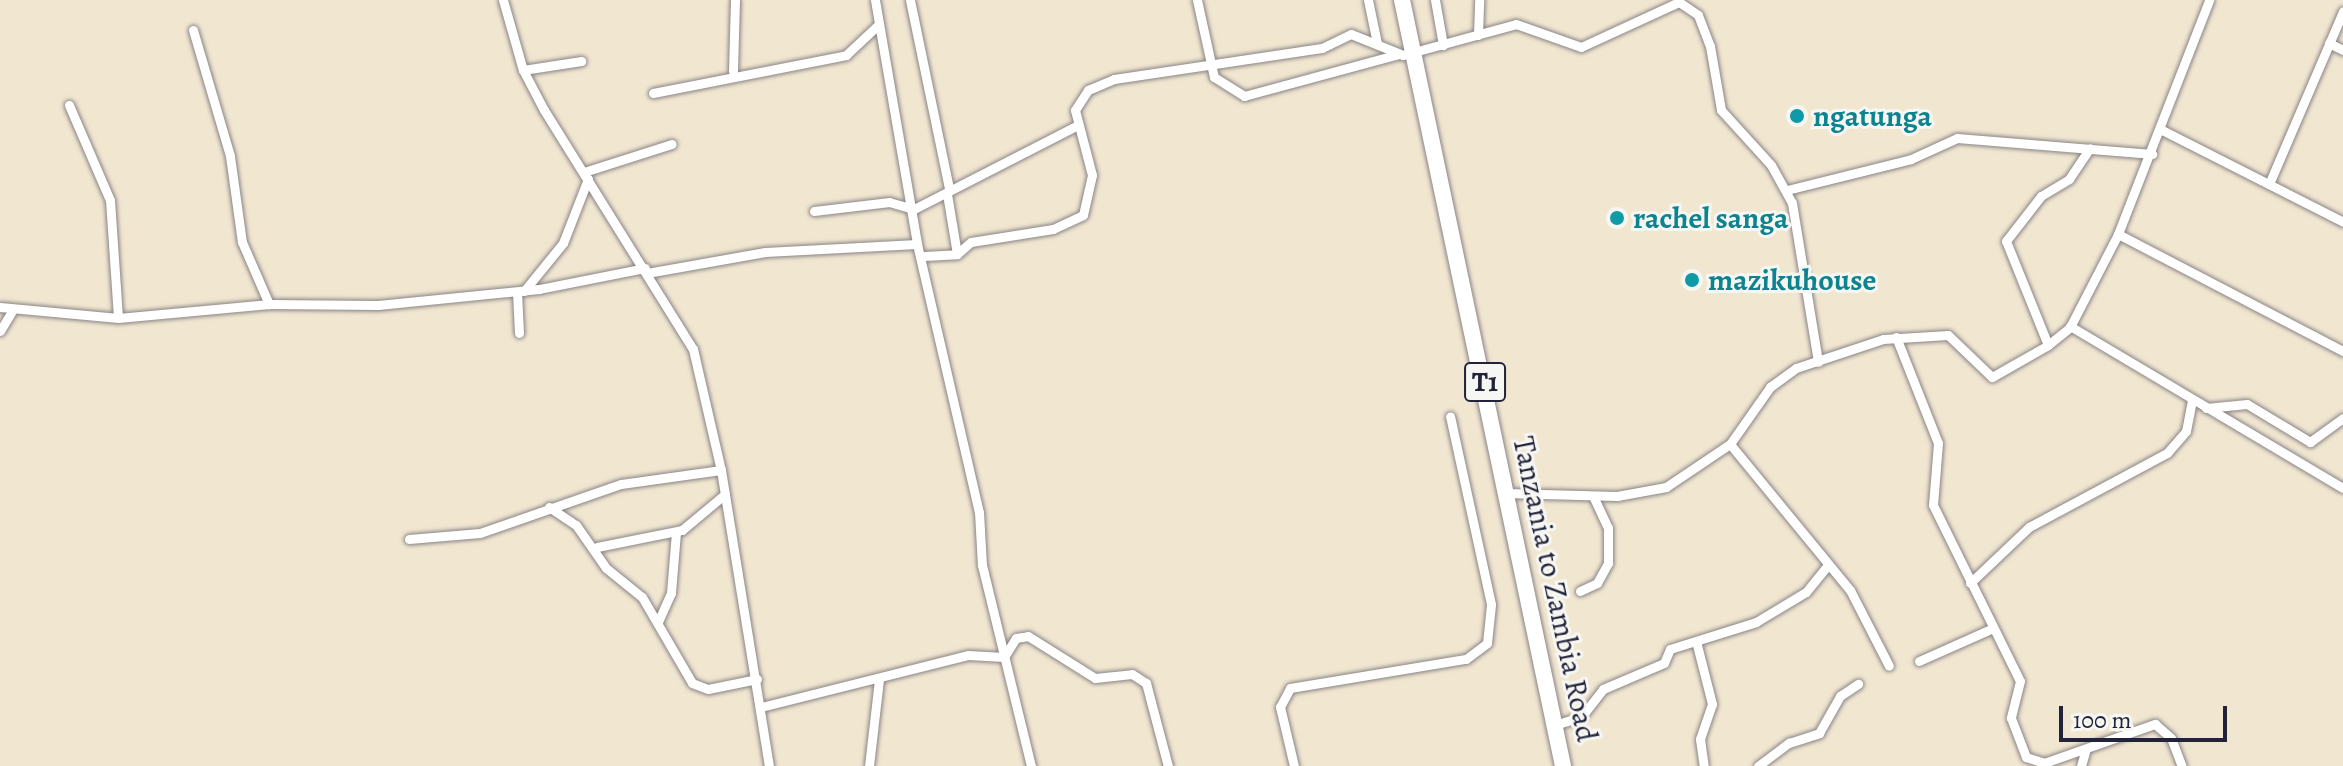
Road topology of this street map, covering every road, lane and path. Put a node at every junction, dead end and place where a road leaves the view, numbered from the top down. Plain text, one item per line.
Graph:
1 (503, 0) edge
2 (735, 0) edge
3 (875, 0) edge
4 (910, 0) edge
5 (1197, 0) edge
6 (1368, 0) edge
7 (1402, 0) edge
8 (1435, 0) edge
9 (1479, 0) edge
10 (2209, 0) edge
11 (2343, 11) edge
12 (877, 26) junction
13 (193, 30) dead end
14 (1478, 35) junction
15 (1377, 43) junction
16 (2329, 43) junction
17 (1443, 45) junction
18 (2343, 50) edge
19 (1407, 54) junction
20 (581, 61) dead end
21 (1207, 61) junction
22 (523, 70) junction
23 (733, 71) junction
24 (653, 93) dead end
25 (69, 105) dead end
26 (1076, 126) junction
27 (2162, 130) junction
28 (672, 144) dead end
29 (2090, 148) junction
30 (2152, 154) junction
31 (586, 175) junction
32 (2269, 184) junction
33 (1787, 190) junction
34 (948, 192) junction
35 (914, 209) junction
36 (814, 211) dead end
37 (2343, 222) edge
38 (2118, 234) junction
39 (917, 244) junction
40 (957, 254) junction
41 (924, 256) junction
42 (646, 271) junction
43 (521, 292) junction
44 (269, 304) junction
45 (0, 307) edge
46 (13, 309) junction
47 (118, 318) junction
48 (2070, 326) junction
49 (0, 331) edge
50 (519, 333) dead end
51 (1896, 337) junction
52 (2048, 345) junction
53 (2343, 351) edge
54 (1818, 362) junction
55 (2192, 400) junction
56 (2206, 408) junction
57 (1450, 416) dead end
58 (2343, 418) edge
59 (1730, 444) junction
60 (721, 470) junction
61 (2343, 488) edge
62 (1505, 493) junction
63 (725, 494) junction
64 (1593, 496) junction
65 (549, 507) junction
66 (676, 532) junction
67 (409, 539) dead end
68 (597, 547) junction
69 (1828, 565) junction
70 (1970, 583) junction
71 (1580, 591) dead end
72 (658, 622) junction
73 (1991, 629) junction
74 (1697, 645) junction
75 (1008, 654) junction
76 (1919, 661) dead end
77 (1889, 666) dead end
78 (757, 679) junction
79 (879, 680) junction
80 (1858, 684) dead end
81 (761, 707) junction
82 (1555, 725) junction
83 (2085, 752) junction
84 (769, 766) edge
85 (869, 766) edge
86 (1031, 766) edge
87 (1168, 766) edge
88 (1294, 766) edge
89 (1563, 766) edge
90 (1704, 766) edge
91 (1758, 766) edge
92 (2081, 766) edge
93 (2182, 766) edge

1 - 22 street
2 - 23 street
3 - 12 street
4 - 34 street
5 - 21 street
6 - 15 street
7 - 19 highway, Tanzania to Zambia Road / T1
8 - 17 street
9 - 14 street
10 - 27 street
11 - 16 street
12 - 23 street
12 - 35 street
13 - 44 street
14 - 17 street
14 - 33 street
15 - 19 street
15 - 21 street
16 - 18 street
16 - 32 street
17 - 19 street
19 - 21 street
19 - 62 highway, Tanzania to Zambia Road / T1
20 - 22 street
21 - 26 street
22 - 31 street
23 - 24 street
25 - 47 street
26 - 34 street
26 - 40 street
27 - 30 street
27 - 32 street
28 - 31 street
29 - 30 street
29 - 33 street
29 - 52 street
30 - 38 street
31 - 42 street
31 - 43 street
32 - 37 street
33 - 54 street
34 - 35 street
34 - 40 street
35 - 36 street
35 - 39 street
38 - 48 street
38 - 53 street
39 - 41 street
39 - 42 street
40 - 41 street
41 - 75 street
42 - 43 street
42 - 60 street
43 - 44 street
43 - 50 street
44 - 47 street
45 - 46 street
46 - 47 street
46 - 49 street
48 - 52 street
48 - 55 street
51 - 52 street
51 - 54 street
51 - 70 street
54 - 59 street
55 - 56 street
55 - 70 street
56 - 58 street
56 - 61 street
57 - 88 street
59 - 64 street
59 - 69 street
60 - 63 street
60 - 65 street
62 - 64 street
62 - 82 highway, Tanzania to Zambia Road / T1
63 - 66 street
63 - 78 street
64 - 71 street
65 - 67 street
65 - 68 street
66 - 68 street
66 - 72 street
68 - 72 street
69 - 74 street
69 - 77 street
70 - 73 street
72 - 78 street
73 - 76 street
73 - 83 street
74 - 82 street
74 - 90 street
75 - 79 street
75 - 86 street
75 - 87 street
78 - 81 street
79 - 81 street
79 - 85 street
80 - 91 street
81 - 84 street
82 - 89 highway, Tanzania to Zambia Road / T1
83 - 92 street
83 - 93 street

